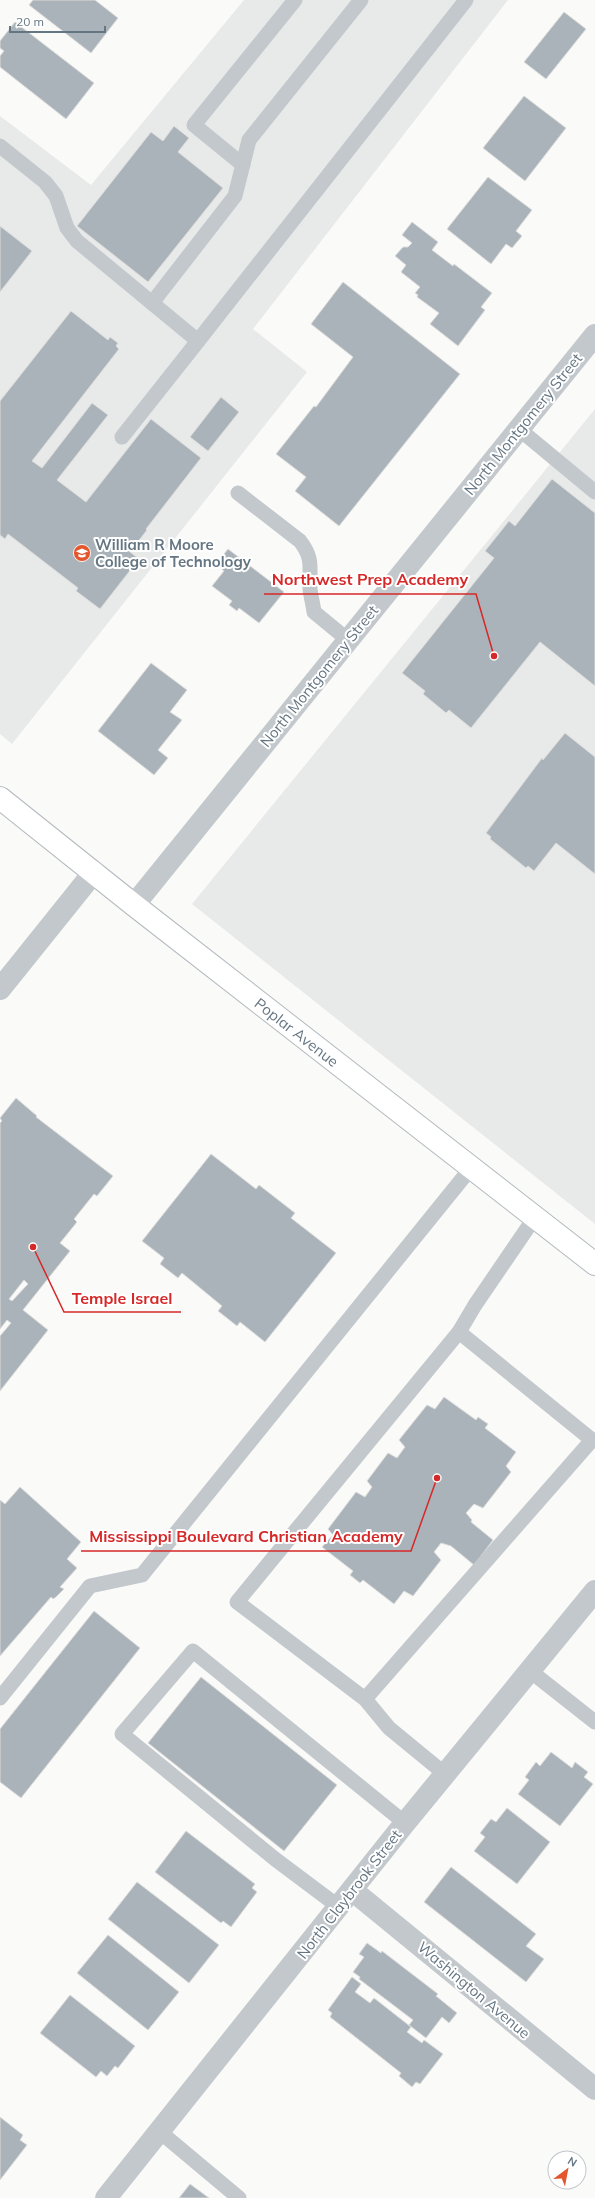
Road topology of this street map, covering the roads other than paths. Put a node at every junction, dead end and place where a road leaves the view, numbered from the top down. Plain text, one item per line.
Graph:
1 (295, 0) edge
2 (360, 0) edge
3 (466, 0) edge
4 (0, 146) edge
5 (243, 165) junction
6 (152, 303) junction
7 (595, 335) edge
8 (198, 341) junction
9 (519, 429) junction
10 (122, 437) dead end
11 (595, 492) edge
12 (238, 493) dead end
13 (348, 640) junction
14 (0, 798) edge
15 (94, 872) junction
16 (134, 905) junction
17 (0, 989) edge
18 (471, 1168) junction
19 (535, 1217) junction
20 (595, 1264) edge
21 (459, 1332) junction
22 (593, 1598) edge
23 (529, 1670) junction
24 (0, 1698) edge
25 (365, 1699) junction
26 (595, 1722) edge
27 (445, 1774) junction
28 (405, 1823) junction
29 (352, 1890) junction
30 (338, 1907) junction
31 (595, 2089) edge
32 (159, 2131) junction
33 (106, 2198) edge
34 (239, 2198) edge

1 - 5 lane
2 - 5 lane
3 - 8 lane
4 - 6 lane
5 - 6 lane
6 - 8 lane
7 - 9 street, North Montgomery Street
8 - 10 lane
9 - 11 lane
9 - 13 street, North Montgomery Street
12 - 13 lane
13 - 16 street, North Montgomery Street
14 - 15 main road, Poplar Avenue
15 - 16 main road, Poplar Avenue
15 - 17 street
16 - 18 main road, Poplar Avenue
18 - 19 main road, Poplar Avenue
18 - 24 lane
19 - 20 main road, Poplar Avenue
19 - 21 lane
21 - 25 lane
21 - 25 lane
22 - 23 street, North Claybrook Street
23 - 26 lane
23 - 27 street, North Claybrook Street
25 - 27 lane
27 - 28 street, North Claybrook Street
28 - 29 street, North Claybrook Street
28 - 30 lane
29 - 30 street, North Claybrook Street
29 - 31 street, Washington Avenue
30 - 32 street, North Claybrook Street
32 - 33 street, North Claybrook Street
32 - 34 lane

